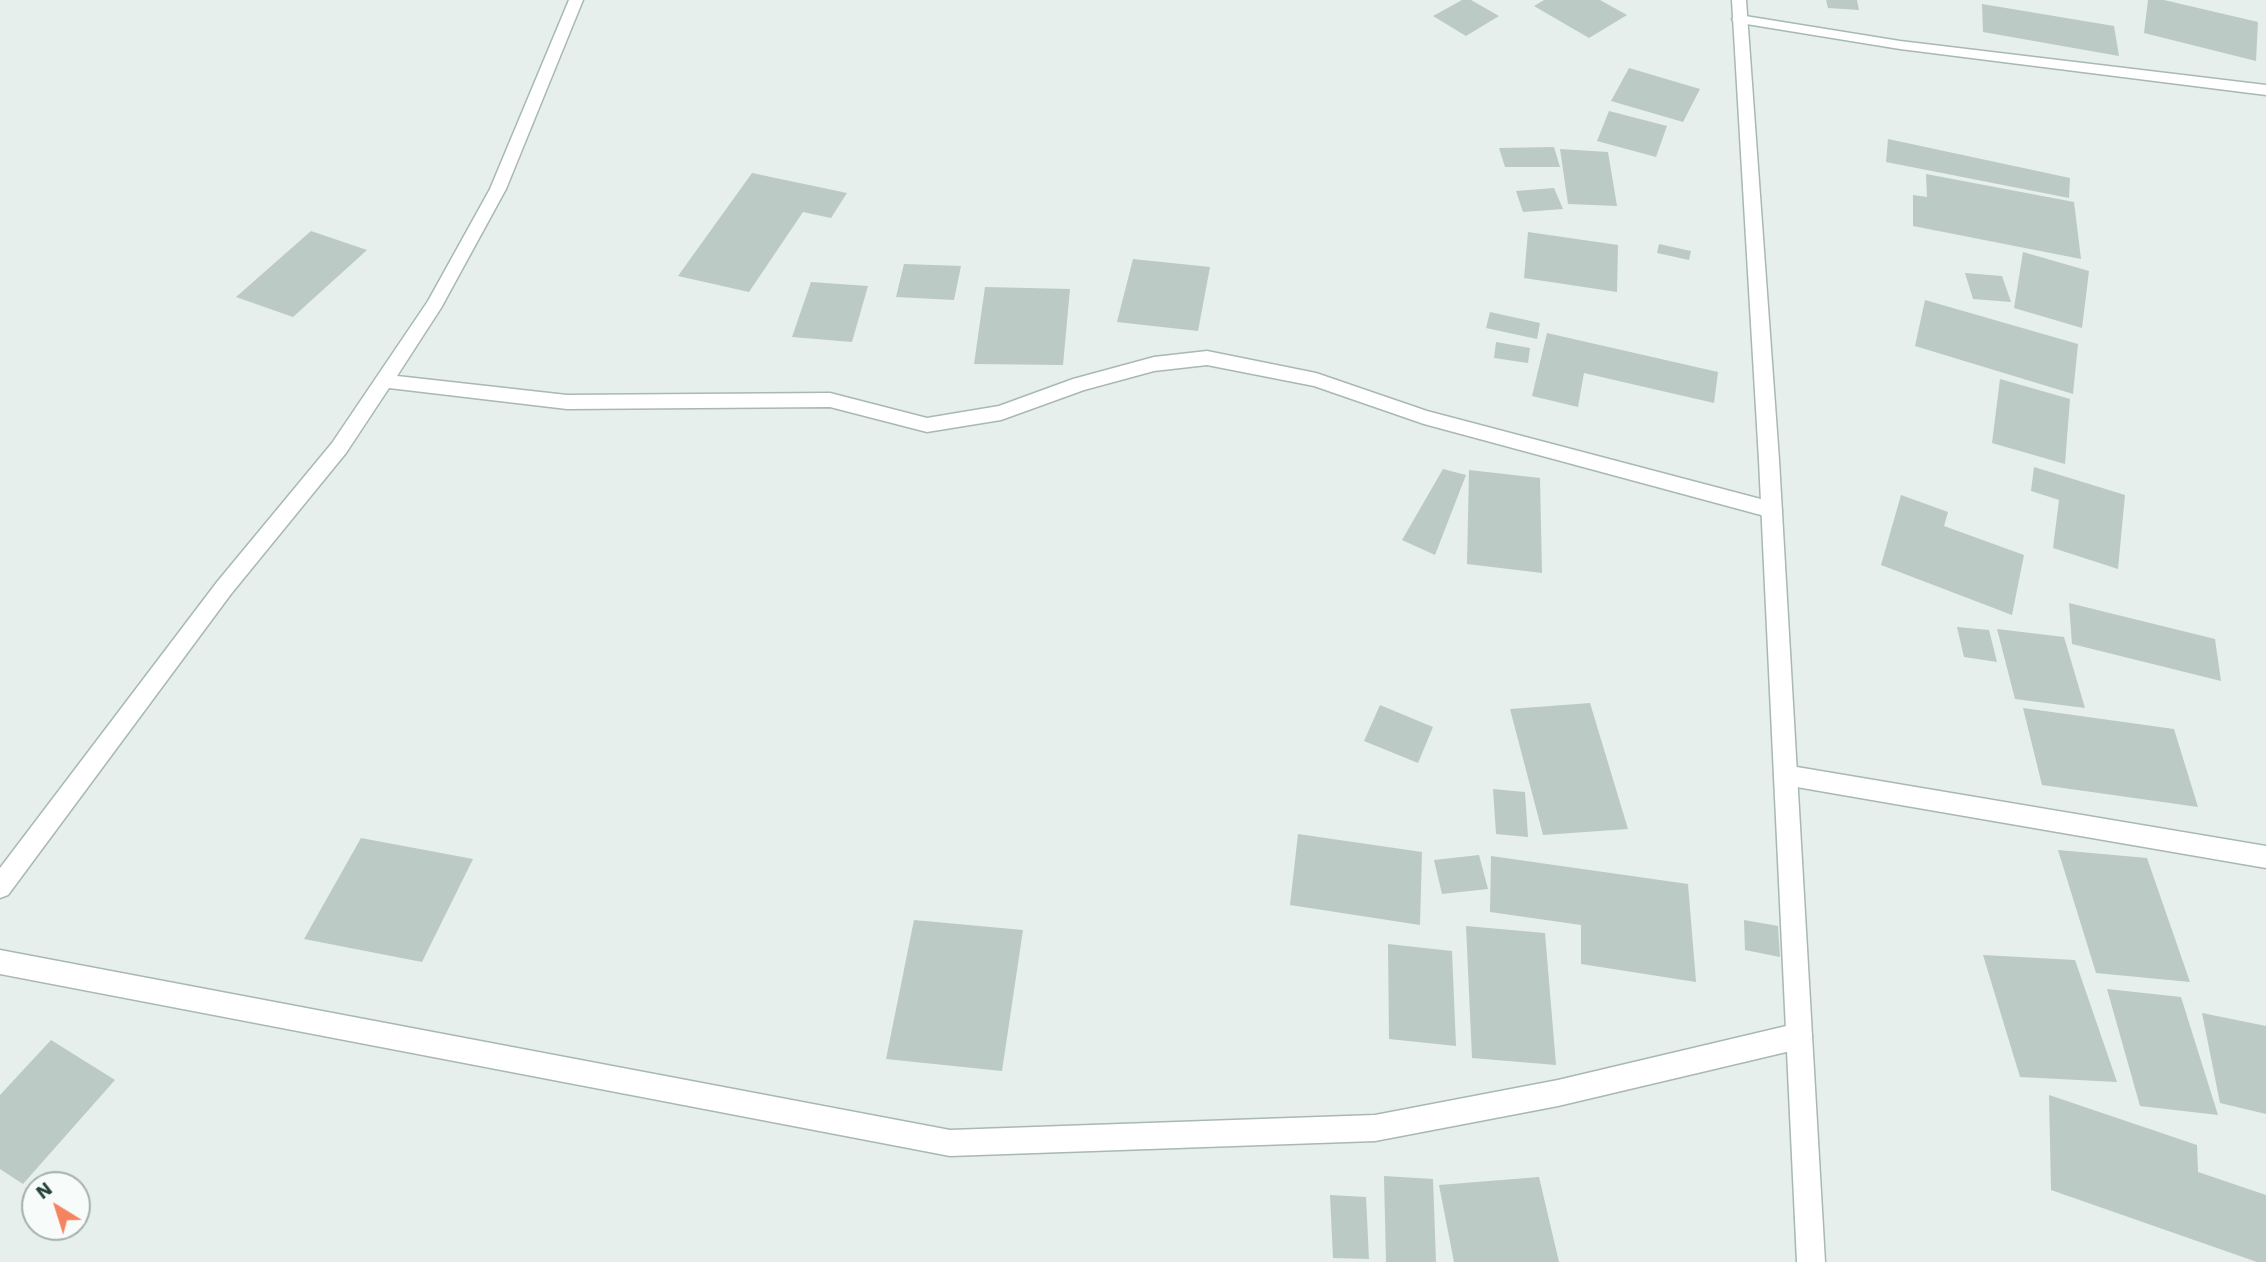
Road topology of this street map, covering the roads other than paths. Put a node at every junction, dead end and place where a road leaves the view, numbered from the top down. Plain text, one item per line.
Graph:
1 (576, 0) edge
2 (1739, 10) edge
3 (2266, 90) edge
4 (384, 381) junction
5 (1772, 510) junction
6 (1785, 775) junction
7 (2266, 857) edge
8 (0, 887) edge
9 (0, 962) edge
10 (1800, 1036) junction
11 (1811, 1262) edge

1 - 4 street
2 - 3 street
2 - 5 street
4 - 5 street
4 - 8 street
5 - 6 street
6 - 7 street
6 - 10 street
9 - 10 street
10 - 11 street

